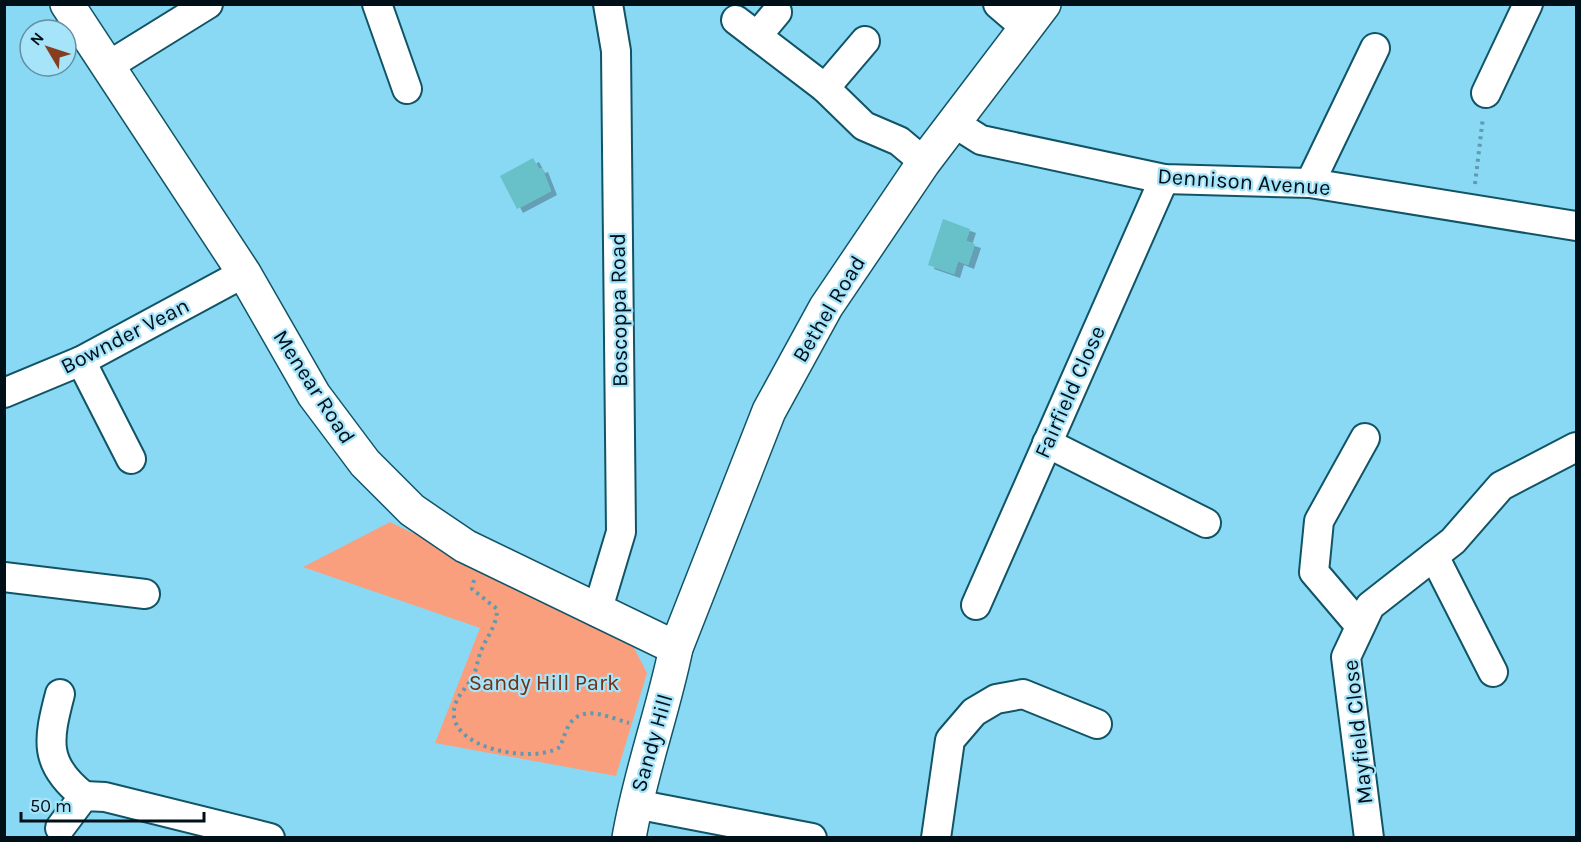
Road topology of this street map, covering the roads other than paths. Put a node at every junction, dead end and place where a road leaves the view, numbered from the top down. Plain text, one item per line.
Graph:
1 (67, 4) edge
2 (208, 4) edge
3 (377, 4) edge
4 (608, 4) edge
5 (998, 4) edge
6 (1528, 4) edge
7 (777, 12) dead end
8 (1035, 16) edge
9 (865, 41) dead end
10 (1375, 48) dead end
11 (108, 66) junction
12 (825, 88) junction
13 (407, 89) dead end
14 (1486, 93) road end
15 (954, 123) junction
16 (924, 162) junction
17 (1164, 179) junction
18 (1310, 183) junction
19 (1576, 225) edge
20 (244, 273) junction
21 (81, 362) junction
22 (4, 393) edge
23 (1365, 438) dead end
24 (1047, 443) junction
25 (1576, 447) edge
26 (131, 459) dead end
27 (1206, 523) dead end
28 (1434, 556) junction
29 (4, 577) edge
30 (145, 594) dead end
31 (976, 604) dead end
32 (597, 612) junction
33 (1360, 626) junction
34 (676, 648) junction
35 (1493, 672) dead end
36 (60, 694) dead end
37 (1098, 724) dead end
38 (84, 796) junction
39 (635, 804) junction
40 (60, 828) dead end
41 (270, 837) edge
42 (629, 837) edge
43 (812, 837) edge
44 (936, 837) edge
45 (1369, 837) edge

1 - 11 street, Menear Road
2 - 11 street
3 - 13 street
4 - 32 street, Boscoppa Road
5 - 8 street
6 - 14 street
7 - 12 street
8 - 15 street, Bethel Road
9 - 12 street
10 - 18 street
11 - 20 street, Menear Road
12 - 16 street
15 - 16 street, Bethel Road
15 - 17 street, Dennison Avenue
16 - 34 street, Bethel Road
17 - 18 street, Dennison Avenue
17 - 24 street, Fairfield Close
18 - 19 street, Dennison Avenue
20 - 21 street, Bownder Vean
20 - 32 street, Menear Road
21 - 22 street, Bownder Vean
21 - 26 street
23 - 33 street
24 - 27 street
24 - 31 street, Fairfield Close
25 - 28 street, Mayfield Close
28 - 33 street, Mayfield Close
28 - 35 street
29 - 30 street
32 - 34 street, Menear Road
33 - 45 street, Mayfield Close
34 - 39 street, Sandy Hill
36 - 38 street
37 - 44 street
38 - 40 street
38 - 41 street
39 - 42 street, Sandy Hill
39 - 43 street

